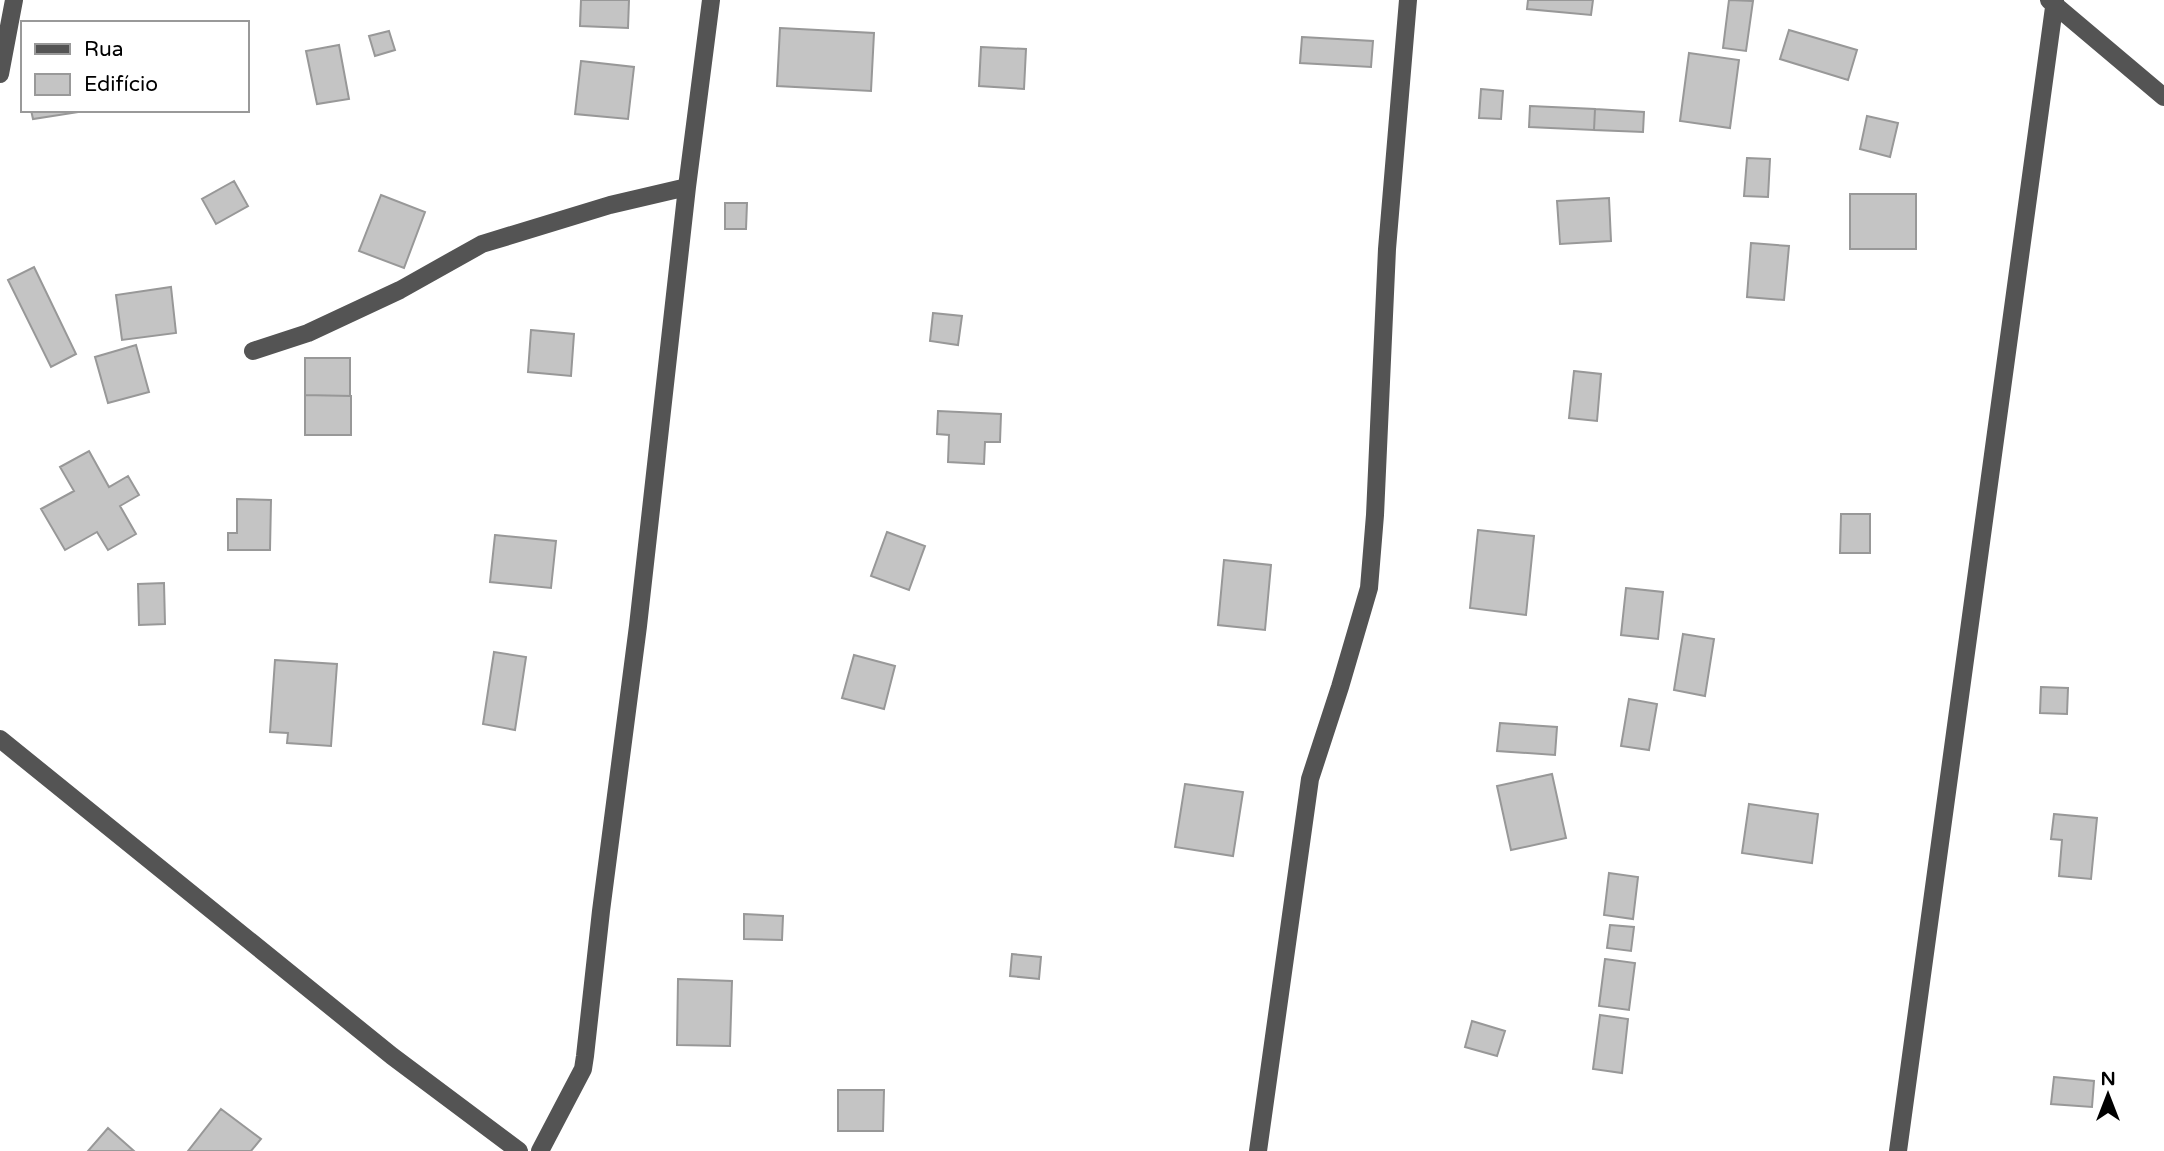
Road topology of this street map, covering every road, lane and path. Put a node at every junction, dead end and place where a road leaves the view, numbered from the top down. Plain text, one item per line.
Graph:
1 (14, 0) edge
2 (711, 0) edge
3 (1408, 0) edge
4 (2053, 2) edge
5 (0, 74) edge
6 (2164, 97) edge
7 (687, 187) junction
8 (253, 351) dead end
9 (0, 739) edge
10 (519, 1151) edge
11 (540, 1151) edge
12 (1258, 1151) edge
13 (1898, 1151) edge

1 - 5 street
2 - 7 street
3 - 12 street
4 - 6 street
4 - 13 street
7 - 8 street
7 - 11 street
9 - 10 street

